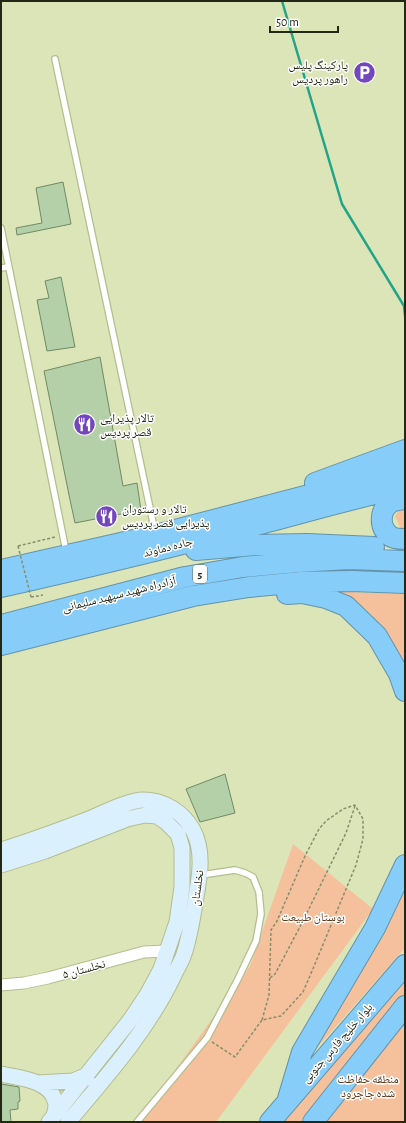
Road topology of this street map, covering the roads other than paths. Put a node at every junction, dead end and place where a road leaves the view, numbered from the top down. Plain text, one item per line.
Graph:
1 (55, 59) dead end
2 (1, 228) edge
3 (8, 267) junction
4 (1, 268) edge
5 (405, 450) edge
6 (405, 470) edge
7 (405, 487) edge
8 (405, 499) edge
9 (240, 513) junction
10 (156, 535) junction
11 (405, 539) edge
12 (405, 548) edge
13 (67, 556) junction
14 (405, 561) edge
15 (107, 563) junction
16 (1, 570) edge
17 (405, 583) edge
18 (1, 587) edge
19 (193, 596) junction
20 (1, 625) edge
21 (1, 645) edge
22 (405, 691) edge
23 (1, 850) edge
24 (1, 865) edge
25 (405, 865) edge
26 (200, 875) junction
27 (167, 951) junction
28 (405, 965) edge
29 (1, 986) edge
30 (404, 1008) edge
31 (1, 1074) edge
32 (85, 1076) junction
33 (37, 1083) junction
34 (98, 1086) junction
35 (287, 1102) junction
36 (52, 1119) edge
37 (68, 1122) edge
38 (137, 1122) edge
39 (259, 1122) edge
40 (270, 1122) edge
41 (314, 1122) edge

1 - 10 lane
2 - 3 lane
3 - 4 lane
3 - 13 lane
5 - 9 highway
6 - 9 highway, جاده دماوند
7 - 15 highway, جاده دماوند
8 - 11 highway
9 - 10 highway, جاده دماوند
10 - 13 highway, جاده دماوند
12 - 15 highway
13 - 16 highway, جاده دماوند
14 - 20 highway, آزادراه شهید سپهبد سلیمانی / 5
15 - 18 highway, جاده دماوند
17 - 19 highway, آزادراه شهید سپهبد سلیمانی / 5
19 - 21 highway, آزادراه شهید سپهبد سلیمانی / 5
19 - 22 highway
23 - 26 street, نخلستان
24 - 27 street, نخلستان
25 - 35 highway
26 - 34 street, نخلستان
26 - 38 lane
27 - 29 street, نخلستان ۵
27 - 32 street, نخلستان
28 - 35 highway, بلوار خلیج فارس جنوبی
30 - 41 highway
31 - 33 street
32 - 33 street
32 - 34 street
32 - 36 street, نخلستان
33 - 36 street
34 - 37 street, نخلستان
35 - 39 street
35 - 40 highway, بلوار خلیج فارس جنوبی

